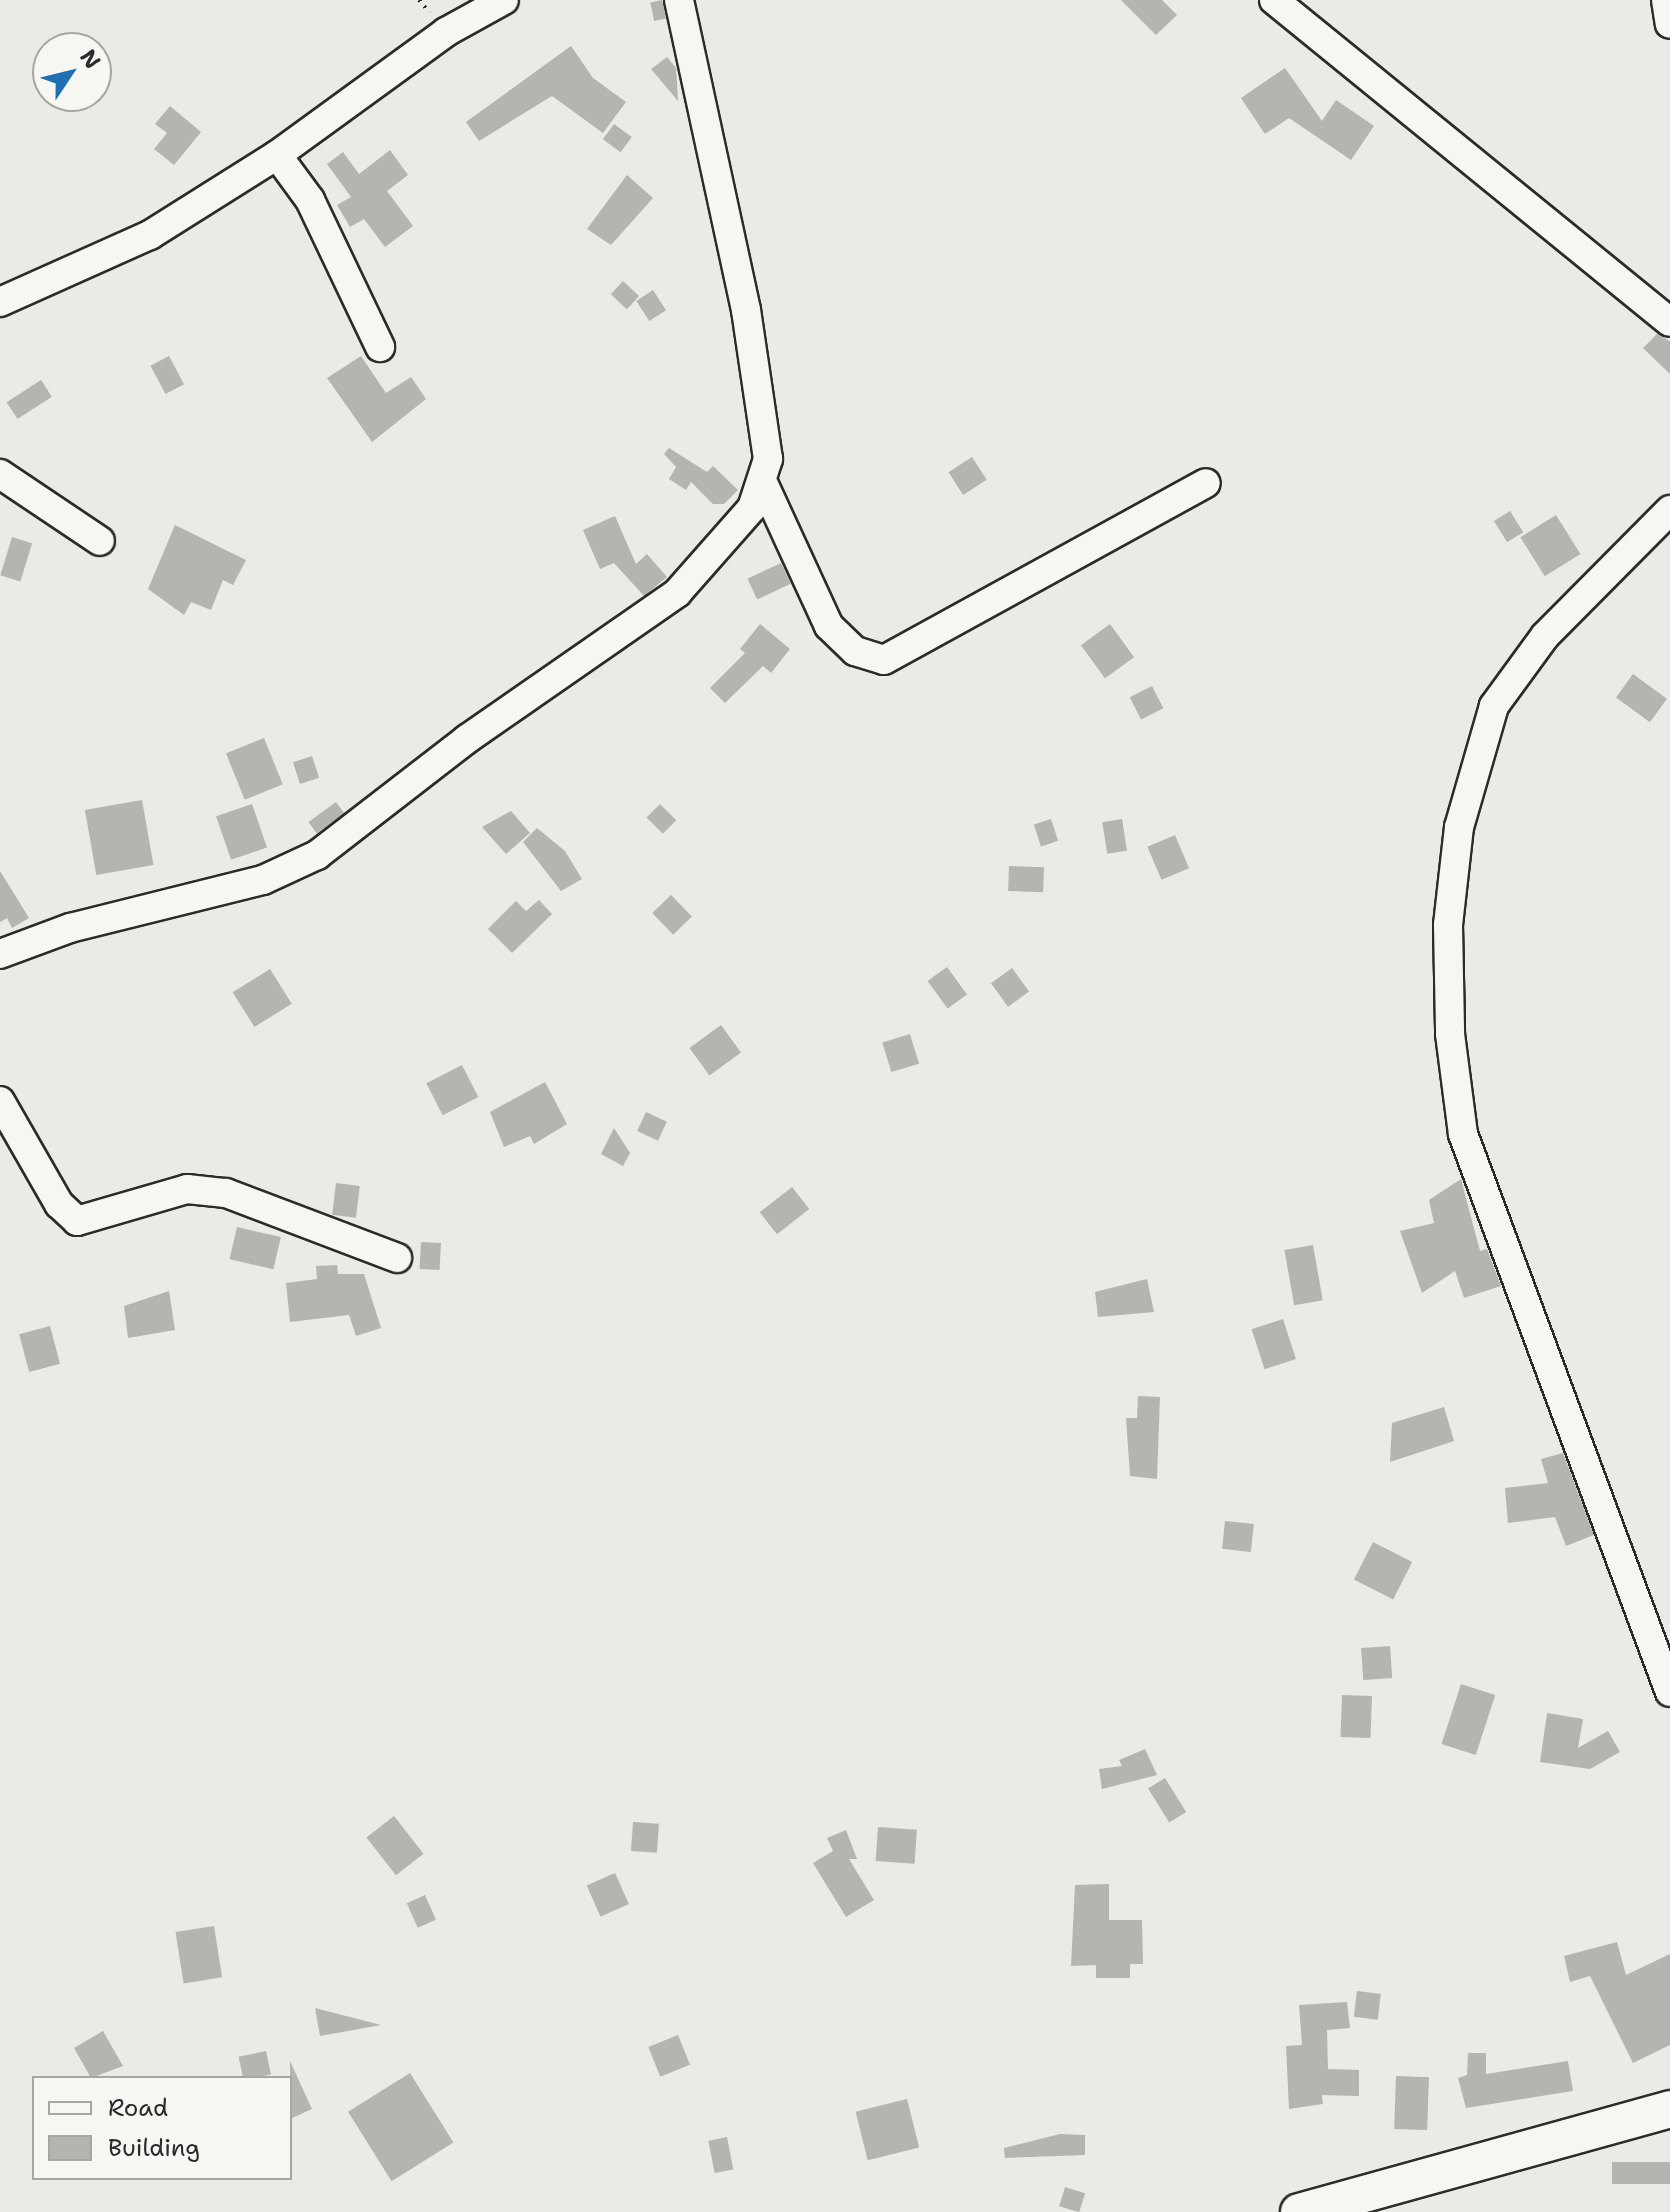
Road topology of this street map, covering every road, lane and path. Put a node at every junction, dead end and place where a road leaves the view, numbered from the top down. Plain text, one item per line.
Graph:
1 (504, 0) edge
2 (679, 0) edge
3 (1274, 0) edge
4 (1666, 0) edge
5 (1670, 24) edge
6 (277, 155) junction
7 (0, 302) edge
8 (1670, 322) edge
9 (380, 347) dead end
10 (0, 474) edge
11 (1206, 483) dead end
12 (765, 487) junction
13 (1670, 510) edge
14 (100, 541) dead end
15 (0, 954) edge
16 (0, 1101) edge
17 (397, 1258) dead end
18 (1670, 1692) edge
19 (1670, 2109) edge
20 (1299, 2212) edge

1 - 6 street
2 - 12 street
3 - 8 street
4 - 5 street
6 - 7 street
6 - 9 street
10 - 14 street
11 - 12 street
12 - 15 street
13 - 18 street
16 - 17 street
19 - 20 street

